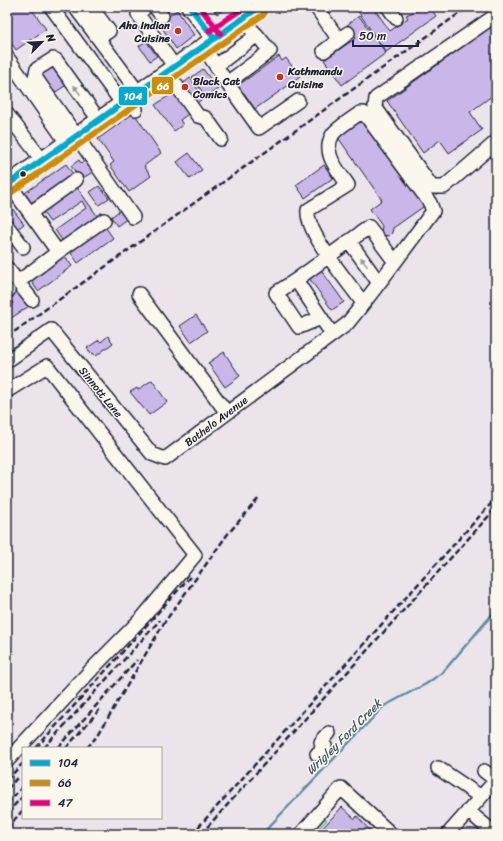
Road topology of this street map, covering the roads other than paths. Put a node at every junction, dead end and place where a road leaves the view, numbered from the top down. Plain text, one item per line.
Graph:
1 (51, 7) edge
2 (75, 7) edge
3 (91, 7) edge
4 (146, 7) edge
5 (190, 7) edge
6 (259, 7) edge
7 (316, 7) edge
8 (388, 7) edge
9 (496, 15) edge
10 (396, 18) dead end
11 (241, 19) junction
12 (257, 35) junction
13 (98, 38) junction
14 (208, 42) junction
15 (324, 51) dead end
16 (7, 56) edge
17 (216, 66) junction
18 (171, 69) junction
19 (227, 83) junction
20 (131, 101) junction
21 (298, 101) dead end
22 (7, 114) edge
23 (99, 120) junction
24 (75, 137) junction
25 (221, 139) dead end
26 (496, 142) edge
27 (42, 160) junction
28 (76, 180) dead end
29 (9, 182) edge
30 (30, 213) junction
31 (136, 215) dead end
32 (104, 220) dead end
33 (7, 226) edge
34 (349, 241) junction
35 (23, 247) dead end
36 (58, 252) junction
37 (329, 256) junction
38 (395, 262) junction
39 (7, 268) edge
40 (296, 280) junction
41 (379, 283) junction
42 (11, 288) edge
43 (139, 294) dead end
44 (32, 300) dead end
45 (363, 303) junction
46 (321, 318) junction
47 (332, 334) junction
48 (7, 361) edge
49 (7, 391) edge
50 (227, 413) junction
51 (152, 454) joint
52 (329, 733) dead end
53 (317, 754) dead end
54 (7, 761) edge
55 (438, 768) dead end
56 (484, 771) dead end
57 (496, 780) edge
58 (481, 797) junction
59 (468, 811) junction
60 (493, 832) dead end
61 (301, 834) edge
62 (392, 834) edge
63 (448, 834) edge

1 - 20 street
2 - 13 street
3 - 13 street
4 - 18 street
5 - 14 main road
6 - 11 main road
7 - 15 street
8 - 10 street
9 - 26 street
11 - 12 street
11 - 14 main road
12 - 17 street
12 - 19 street
13 - 20 street
14 - 17 street
14 - 18 main road
16 - 24 street
17 - 19 street
18 - 20 main road
18 - 25 street
19 - 21 street
20 - 23 main road
22 - 27 street
23 - 24 main road
23 -> 24 street
24 - 27 main road
24 - 31 street
27 - 29 main road
28 - 30 street
29 - 30 street
30 - 36 street
32 - 36 street
33 - 35 street
34 - 37 street
34 - 38 street
41 -> 34 street
36 - 42 street
37 - 38 street, Bothelo Avenue
37 - 40 street
37 - 45 street
38 - 41 street, Bothelo Avenue
39 - 42 street
40 - 46 street
40 - 46 street
41 - 45 street, Bothelo Avenue
42 - 44 street
43 - 50 street
45 - 47 street, Bothelo Avenue
46 - 47 street
47 - 50 street, Bothelo Avenue
48 - 51 street, Sinnott Lane
49 - 54 street
50 - 51 street, Bothelo Avenue
52 - 53 street
55 - 58 street
56 - 57 street
57 - 58 street
58 - 59 street
59 - 60 street
59 - 63 street
61 - 62 street

